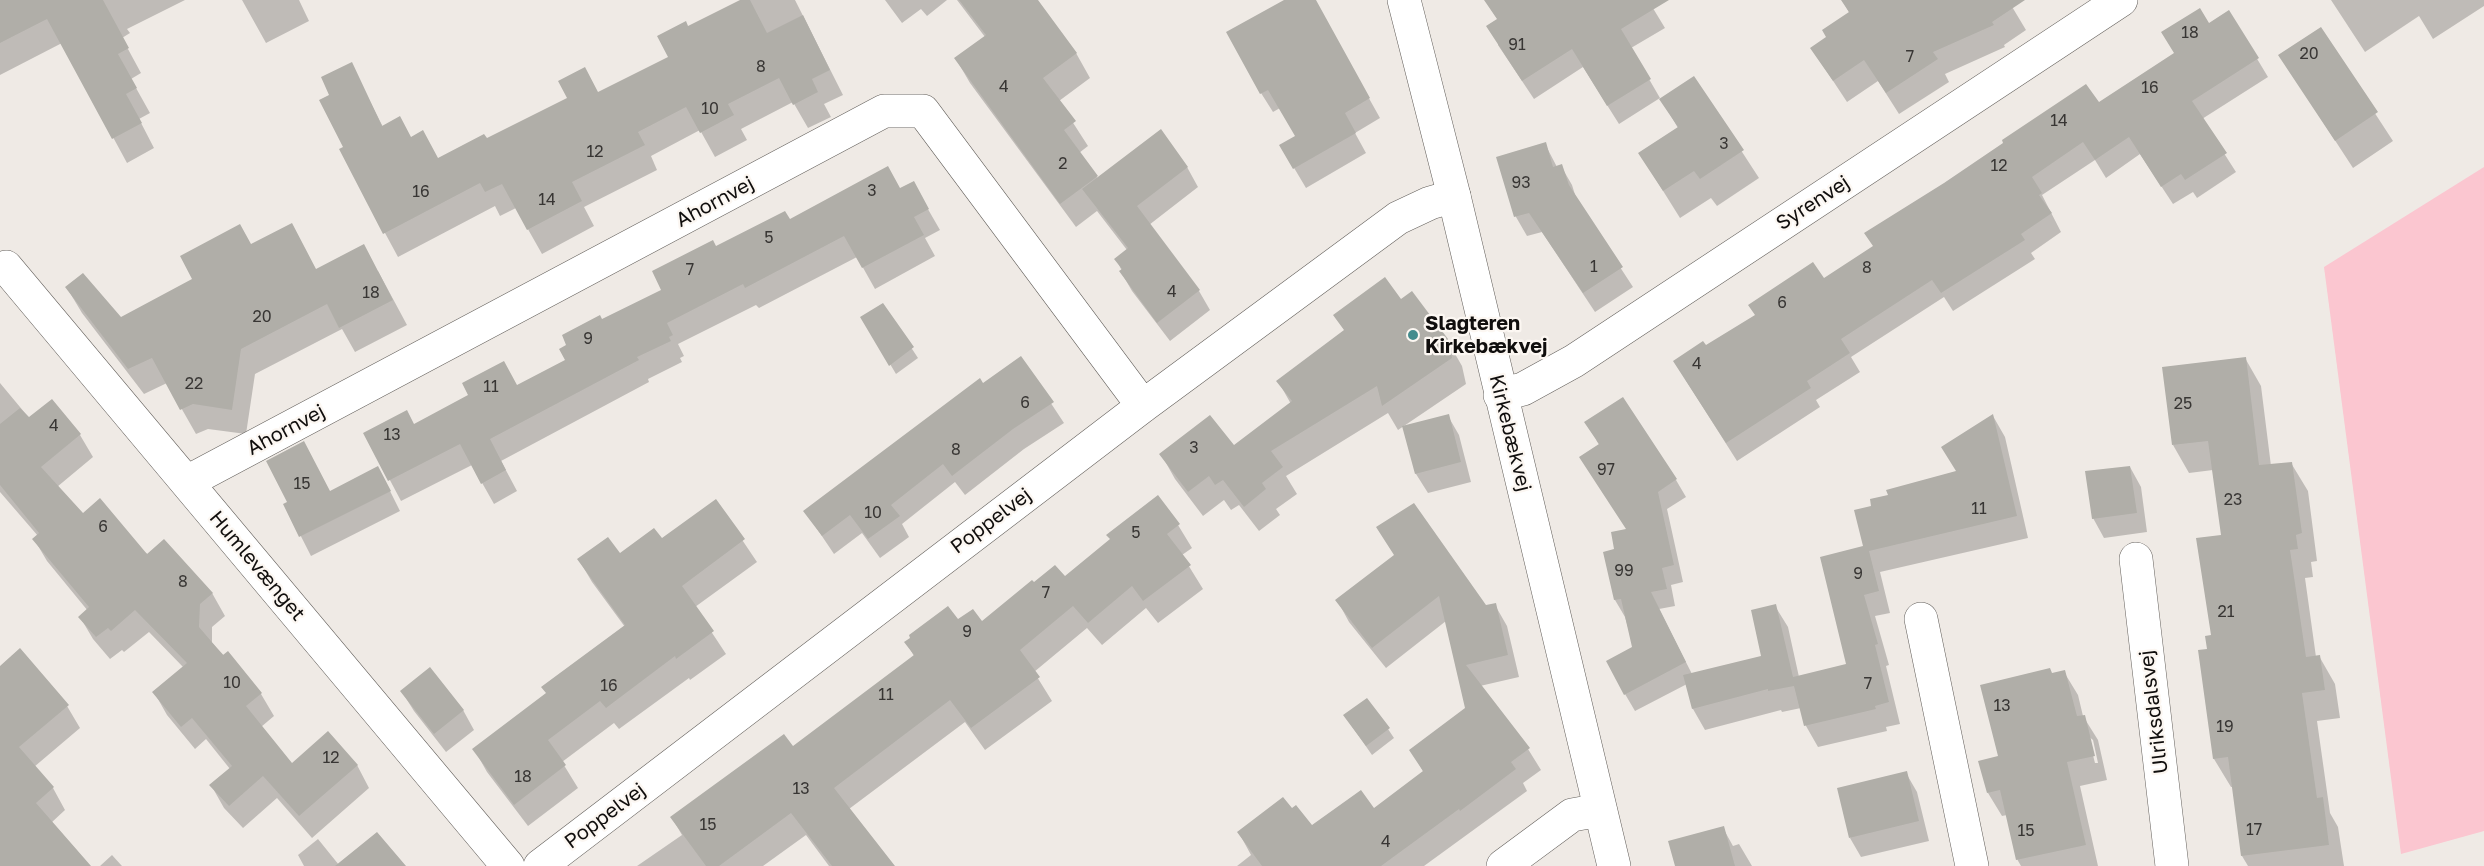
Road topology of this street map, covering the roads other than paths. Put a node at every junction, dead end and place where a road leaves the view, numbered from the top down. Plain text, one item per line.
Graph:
1 (1404, 0) edge
2 (2121, 0) edge
3 (1454, 196) junction
4 (6, 267) dead end
5 (1500, 395) junction
6 (1143, 406) junction
7 (187, 482) junction
8 (2136, 559) dead end
9 (1920, 619) dead end
10 (1600, 810) junction
11 (507, 866) edge
12 (540, 866) edge
13 (1503, 866) edge
14 (1614, 866) edge
15 (1972, 866) edge
16 (2172, 866) edge

1 - 3 street, Kirkebækvej
2 - 5 street, Syrenvej
3 - 5 street, Kirkebækvej
3 - 6 street, Poppelvej
4 - 7 street, Humlevænget
5 - 10 street, Kirkebækvej
6 - 7 street, Ahornvej
6 - 12 street, Poppelvej
7 - 11 street, Humlevænget
8 - 16 street, Ulriksdalsvej
9 - 15 street
10 - 13 street
10 - 14 street, Kirkebækvej

